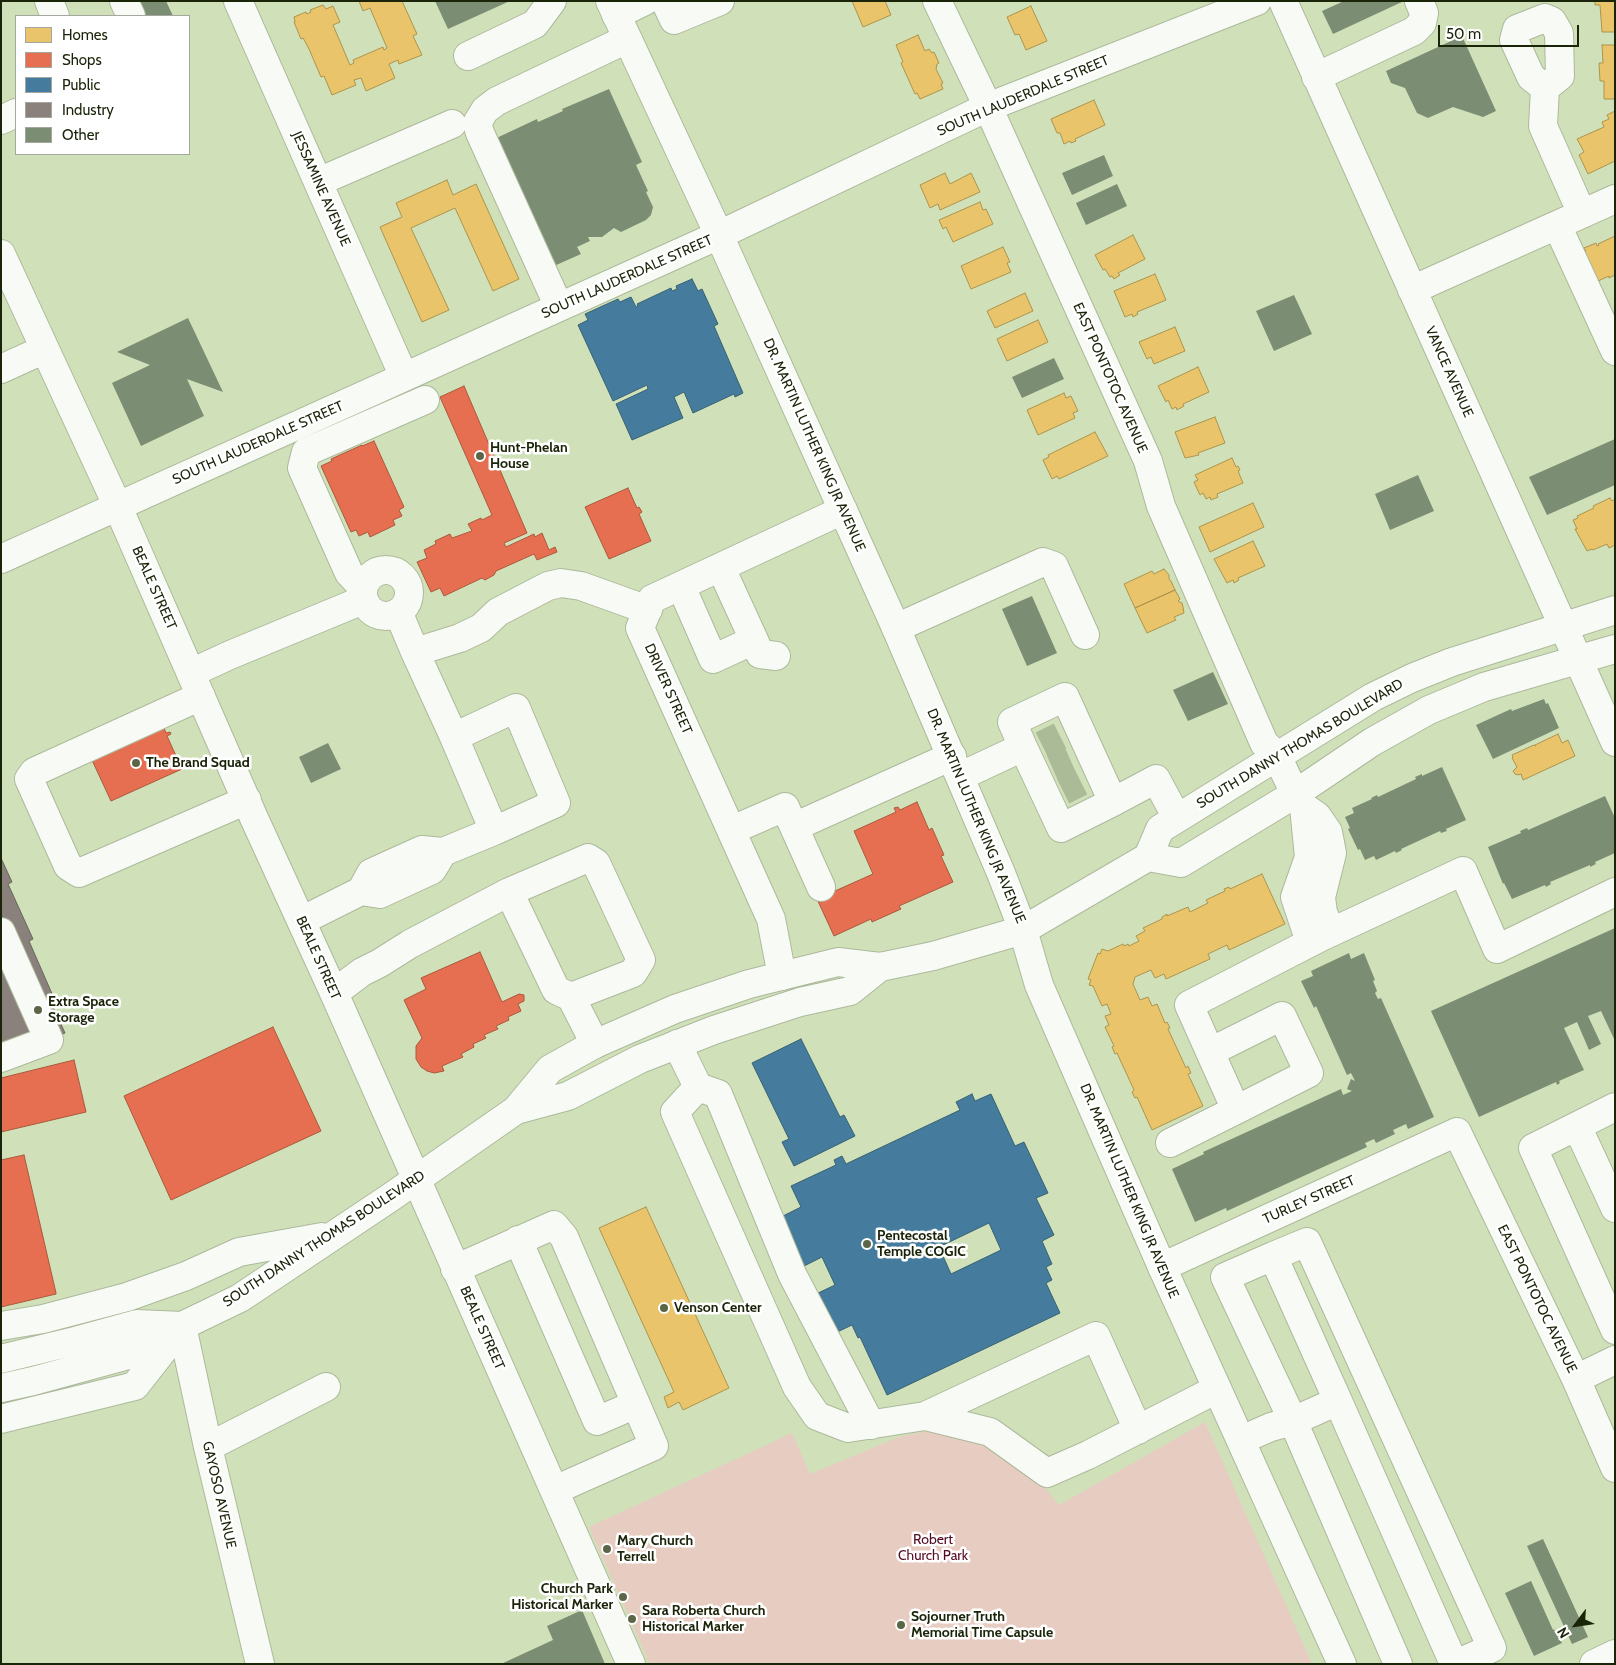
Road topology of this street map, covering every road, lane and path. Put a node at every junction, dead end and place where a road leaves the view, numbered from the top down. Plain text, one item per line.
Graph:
1 (49, 1) edge
2 (124, 1) edge
3 (238, 1) edge
4 (552, 1) edge
5 (645, 1) edge
6 (666, 1) edge
7 (720, 1) edge
8 (937, 1) edge
9 (1257, 1) edge
10 (1283, 1) edge
11 (1419, 1) edge
12 (56, 15) edge
13 (131, 15) edge
14 (618, 18) edge
15 (468, 56) dead end
16 (1316, 77) junction
17 (1545, 88) dead end
18 (988, 107) junction
19 (15, 113) edge
20 (1, 120) edge
21 (452, 124) dead end
22 (318, 182) junction
23 (1615, 200) edge
24 (1582, 214) junction
25 (1557, 226) junction
26 (719, 235) junction
27 (1, 254) edge
28 (1412, 290) junction
29 (559, 308) junction
30 (1614, 345) edge
31 (45, 349) junction
32 (1, 369) edge
33 (404, 377) junction
34 (425, 400) dead end
35 (118, 507) junction
36 (843, 510) junction
37 (1, 559) edge
38 (721, 568) junction
39 (681, 586) junction
40 (363, 594) junction
41 (648, 610) junction
42 (1615, 610) edge
43 (399, 614) junction
44 (1563, 626) junction
45 (896, 628) junction
46 (1085, 635) dead end
47 (754, 640) junction
48 (1615, 649) edge
49 (415, 652) junction
50 (776, 656) dead end
51 (1577, 659) junction
52 (196, 685) junction
53 (454, 737) junction
54 (1615, 742) edge
55 (1277, 756) junction
56 (1059, 762) junction
57 (956, 766) junction
58 (247, 800) junction
59 (1300, 801) junction
60 (1113, 802) junction
61 (1177, 818) junction
62 (794, 827) junction
63 (732, 830) junction
64 (494, 831) junction
65 (1148, 857) junction
66 (821, 887) dead end
67 (509, 892) junction
68 (1615, 892) edge
69 (301, 921) junction
70 (1023, 930) junction
71 (1, 932) edge
72 (1321, 937) junction
73 (880, 967) junction
74 (782, 976) junction
75 (334, 993) junction
76 (572, 997) junction
77 (596, 1044) junction
78 (677, 1044) junction
79 (1210, 1052) junction
80 (1, 1058) edge
81 (698, 1087) junction
82 (1615, 1108) edge
83 (516, 1110) junction
84 (1236, 1110) junction
85 (1577, 1126) junction
86 (1457, 1132) joint
87 (1170, 1143) dead end
88 (416, 1180) junction
89 (1615, 1208) edge
90 (334, 1235) junction
91 (518, 1240) junction
92 (1273, 1256) junction
93 (1162, 1267) junction
94 (455, 1269) junction
95 (1, 1326) edge
96 (182, 1326) junction
97 (1615, 1330) edge
98 (1, 1359) edge
99 (1615, 1360) edge
100 (1576, 1379) junction
101 (326, 1387) dead end
102 (1, 1388) edge
103 (1217, 1390) junction
104 (1338, 1401) junction
105 (636, 1404) junction
106 (925, 1416) junction
107 (1, 1419) edge
108 (1292, 1421) junction
109 (871, 1425) junction
110 (1138, 1430) junction
111 (1240, 1440) junction
112 (208, 1448) junction
113 (1615, 1468) edge
114 (555, 1490) junction
115 (1615, 1654) edge
116 (260, 1664) edge
117 (631, 1664) edge
118 (1342, 1664) edge
119 (1398, 1664) edge
120 (1455, 1664) edge
121 (1594, 1664) edge

1 - 12 street
2 - 13 street
3 - 22 street, JESSAMINE AVENUE
4 - 15 street
5 - 14 street
6 - 7 street
8 - 18 street, EAST PONTOTOC AVENUE
9 - 18 street, SOUTH LAUDERDALE STREET
10 - 16 street, VANCE AVENUE
11 - 16 street
14 - 26 street, DR. MARTIN LUTHER KING JR AVENUE
14 - 29 street
16 - 28 street, VANCE AVENUE
17 - 24 street
18 - 26 street, SOUTH LAUDERDALE STREET
18 - 55 street, EAST PONTOTOC AVENUE
19 - 20 street
21 - 22 street
22 - 33 street, JESSAMINE AVENUE
23 - 24 street
24 - 25 street
25 - 28 street
25 - 30 street
26 - 29 street, SOUTH LAUDERDALE STREET
26 - 36 street, DR. MARTIN LUTHER KING JR AVENUE
27 - 31 street, BEALE STREET
28 - 44 street, VANCE AVENUE
29 - 33 street, SOUTH LAUDERDALE STREET
31 - 32 street
31 - 35 street, BEALE STREET
33 - 35 street, SOUTH LAUDERDALE STREET
34 - 40 street
35 - 37 street, SOUTH LAUDERDALE STREET
35 - 52 street, BEALE STREET
36 - 38 street
36 - 45 street, DR. MARTIN LUTHER KING JR AVENUE
38 - 39 street
38 - 47 street
39 - 41 street
39 - 47 street
40 - 43 street
40 - 43 street
40 - 52 street
41 - 49 street
41 - 63 street, DRIVER STREET
42 - 44 street, SOUTH DANNY THOMAS BOULEVARD
43 - 49 street
44 - 51 street, VANCE AVENUE
44 - 55 street, SOUTH DANNY THOMAS BOULEVARD
45 - 46 street
45 - 57 street, DR. MARTIN LUTHER KING JR AVENUE
47 - 50 street
48 - 51 street
49 - 53 street
51 - 54 street, VANCE AVENUE
51 - 59 street
52 - 58 street, BEALE STREET
52 - 58 street
53 - 64 street
53 - 64 street
55 - 59 street, EAST PONTOTOC AVENUE
55 - 61 street, SOUTH DANNY THOMAS BOULEVARD
56 - 57 street
56 - 60 street
56 - 60 street
57 - 62 street
57 - 70 street, DR. MARTIN LUTHER KING JR AVENUE
58 - 69 street, BEALE STREET
59 - 65 street
59 - 72 street
60 - 61 street
61 - 65 street, SOUTH DANNY THOMAS BOULEVARD
62 - 63 street
62 - 66 street
63 - 74 street, DRIVER STREET
64 - 69 street
65 - 70 street, SOUTH DANNY THOMAS BOULEVARD
67 - 75 street
67 - 76 street
67 - 76 street
68 - 72 street
69 - 75 street, BEALE STREET
70 - 73 street, SOUTH DANNY THOMAS BOULEVARD
70 - 93 street, DR. MARTIN LUTHER KING JR AVENUE
71 - 80 street
72 - 79 street
73 - 74 street, SOUTH DANNY THOMAS BOULEVARD
73 - 78 street, SOUTH DANNY THOMAS BOULEVARD
74 - 77 street, SOUTH DANNY THOMAS BOULEVARD
75 - 88 street, BEALE STREET
76 - 77 street
77 - 83 street, SOUTH DANNY THOMAS BOULEVARD
78 - 81 street
78 - 83 street, SOUTH DANNY THOMAS BOULEVARD
79 - 84 street
79 - 84 street
81 - 109 street
81 - 109 street
82 - 85 street
83 - 88 street, SOUTH DANNY THOMAS BOULEVARD
84 - 87 street
85 - 89 street
85 - 97 street
86 - 93 street, TURLEY STREET
86 - 100 street, EAST PONTOTOC AVENUE
88 - 90 street, SOUTH DANNY THOMAS BOULEVARD
88 - 94 street, BEALE STREET
90 - 95 street
90 - 96 street, SOUTH DANNY THOMAS BOULEVARD
91 - 94 street
91 - 105 street
91 - 105 street
92 - 104 street
92 - 108 street
92 - 120 street
93 - 103 street, DR. MARTIN LUTHER KING JR AVENUE
94 - 114 street, BEALE STREET
96 - 98 street, SOUTH DANNY THOMAS BOULEVARD
96 - 102 street
96 - 107 street
96 - 112 street, GAYOSO AVENUE
99 - 100 street
100 - 113 street, EAST PONTOTOC AVENUE
101 - 112 street
103 - 110 street
103 - 111 street, DR. MARTIN LUTHER KING JR AVENUE
104 - 108 street
104 - 120 street
105 - 114 street
106 - 109 street
106 - 110 street
106 - 110 street
108 - 111 street
108 - 119 street
111 - 118 street, DR. MARTIN LUTHER KING JR AVENUE
112 - 116 street, GAYOSO AVENUE
114 - 117 street, BEALE STREET
115 - 121 street

